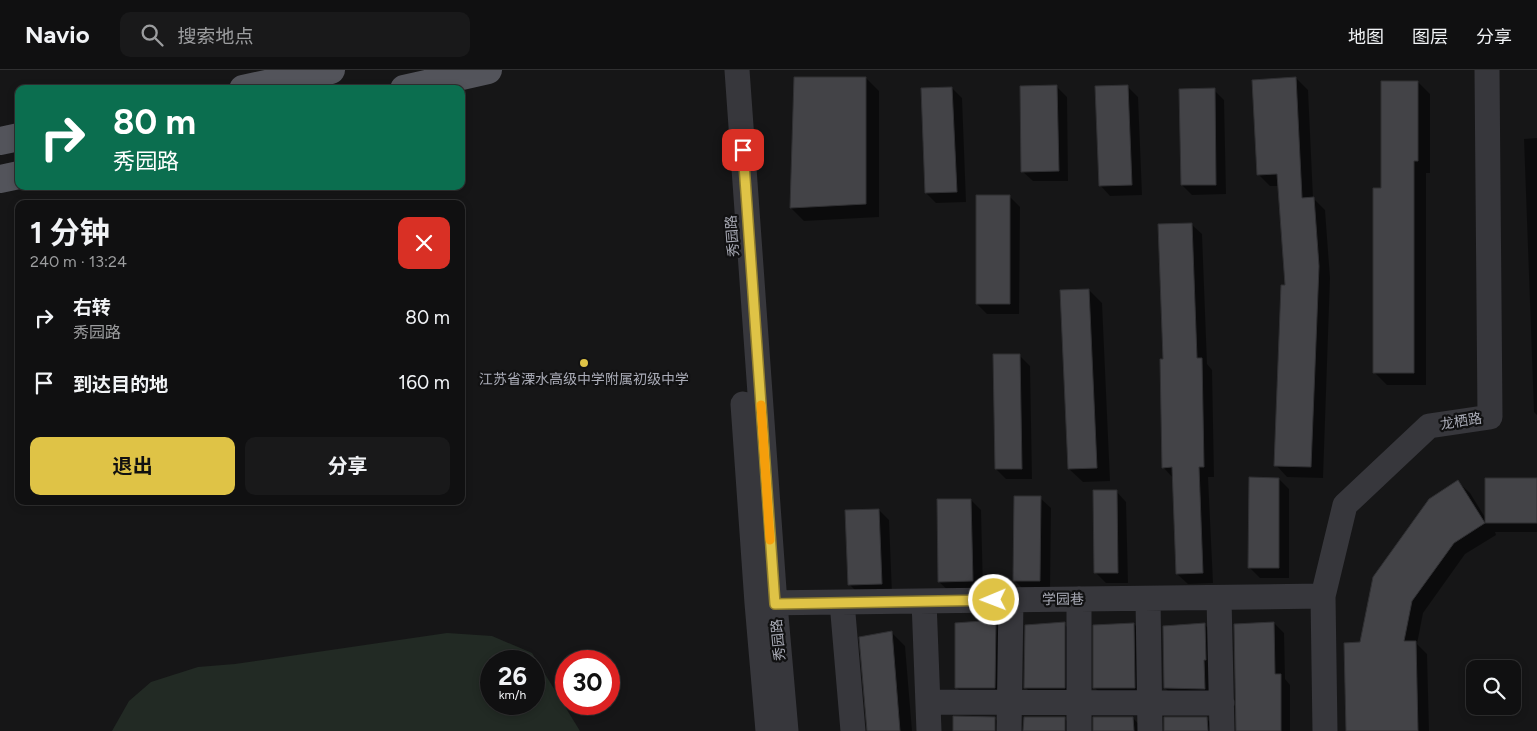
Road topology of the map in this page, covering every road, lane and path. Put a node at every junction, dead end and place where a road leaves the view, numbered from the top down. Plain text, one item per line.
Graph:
1 (331, 70) edge
2 (488, 70) edge
3 (720, 70) edge
4 (737, 70) edge
5 (1487, 70) edge
6 (273, 76) edge
7 (252, 85) edge
8 (422, 85) edge
9 (15, 138) edge
10 (0, 141) edge
11 (15, 176) edge
12 (0, 179) edge
13 (1323, 596) junction
14 (1219, 598) junction
15 (1079, 599) junction
16 (1148, 599) junction
17 (1011, 600) junction
18 (924, 601) junction
19 (842, 602) junction
20 (758, 604) junction
21 (1010, 701) junction
22 (928, 702) junction
23 (1079, 703) junction
24 (1222, 703) junction
25 (1150, 704) junction
26 (768, 731) edge
27 (786, 731) edge
28 (853, 731) edge
29 (929, 731) edge
30 (1009, 731) edge
31 (1079, 731) edge
32 (1150, 731) edge
33 (1222, 731) edge
34 (1325, 731) edge

1 - 6 main road
2 - 8 main road
3 - 20 street, 秀园路
4 - 20 street, 秀园路
5 - 13 street, 龙栖路
6 - 7 main road
9 - 10 main road
11 - 12 main road
13 - 14 street, 学园巷
13 - 34 street, 龙栖路
14 - 16 street, 学园巷
14 - 24 street
15 - 16 street, 学园巷
15 - 17 street, 学园巷
15 - 23 street
16 - 25 street
17 - 18 street, 学园巷
17 - 21 street
18 - 19 street, 学园巷
18 - 22 street
19 - 20 street, 学园巷
19 - 28 street
20 - 26 street, 秀园路
20 - 27 street, 秀园路
21 - 22 street
21 - 23 street
21 - 30 street
22 - 29 street
23 - 25 street
23 - 31 street
24 - 25 street
24 - 33 street
25 - 32 street

